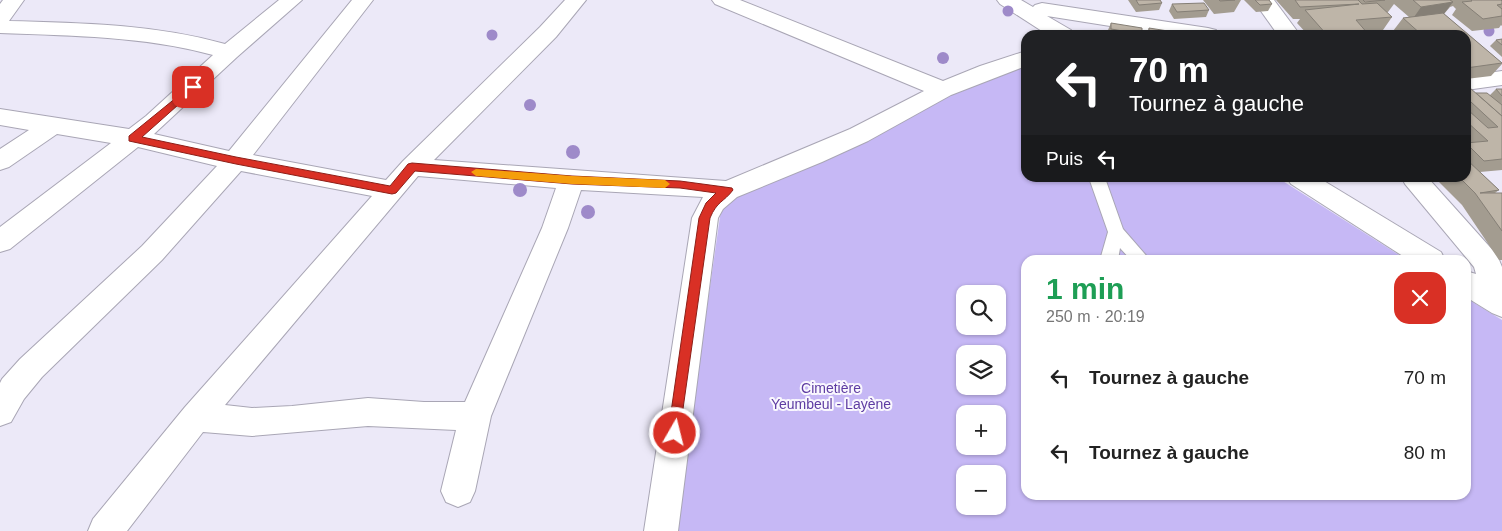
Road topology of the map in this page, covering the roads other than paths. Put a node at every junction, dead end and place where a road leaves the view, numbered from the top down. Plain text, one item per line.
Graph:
1 (14, 0) edge
2 (292, 0) edge
3 (363, 0) edge
4 (576, 0) edge
5 (722, 0) edge
6 (1007, 0) edge
7 (1263, 0) edge
8 (0, 18) edge
9 (1048, 18) edge
10 (0, 27) edge
11 (1161, 30) edge
12 (1285, 30) edge
13 (229, 52) junction
14 (1021, 60) edge
15 (1502, 78) edge
16 (1471, 82) edge
17 (943, 90) junction
18 (0, 117) edge
19 (52, 126) junction
20 (133, 138) junction
21 (236, 160) junction
22 (0, 161) edge
23 (412, 167) junction
24 (572, 180) junction
25 (1098, 182) edge
26 (1306, 182) edge
27 (1418, 182) edge
28 (392, 190) junction
29 (728, 190) junction
30 (1116, 232) junction
31 (0, 242) edge
32 (1110, 255) edge
33 (1137, 255) edge
34 (1423, 255) edge
35 (1494, 264) edge
36 (1471, 285) edge
37 (1500, 303) edge
38 (0, 412) edge
39 (476, 416) junction
40 (196, 417) junction
41 (458, 491) dead end
42 (105, 531) edge
43 (661, 531) edge

1 - 8 street
2 - 13 street
3 - 21 street
4 - 23 street
5 - 17 street
6 - 9 street
7 - 12 street
9 - 11 street
10 - 13 street
13 - 20 street
14 - 17 street
15 - 16 street
17 - 29 street
18 - 19 street
19 - 20 street
19 - 22 street
20 - 21 street
20 - 31 street
21 - 28 street
21 - 38 street
23 - 24 street
23 - 28 street
24 - 29 street
24 - 39 street
25 - 30 lane
26 - 34 street
27 - 35 street
28 - 40 street
29 - 43 street
30 - 32 lane
30 - 33 lane
35 - 37 street
36 - 37 street
39 - 40 street
39 - 41 street
40 - 42 street

